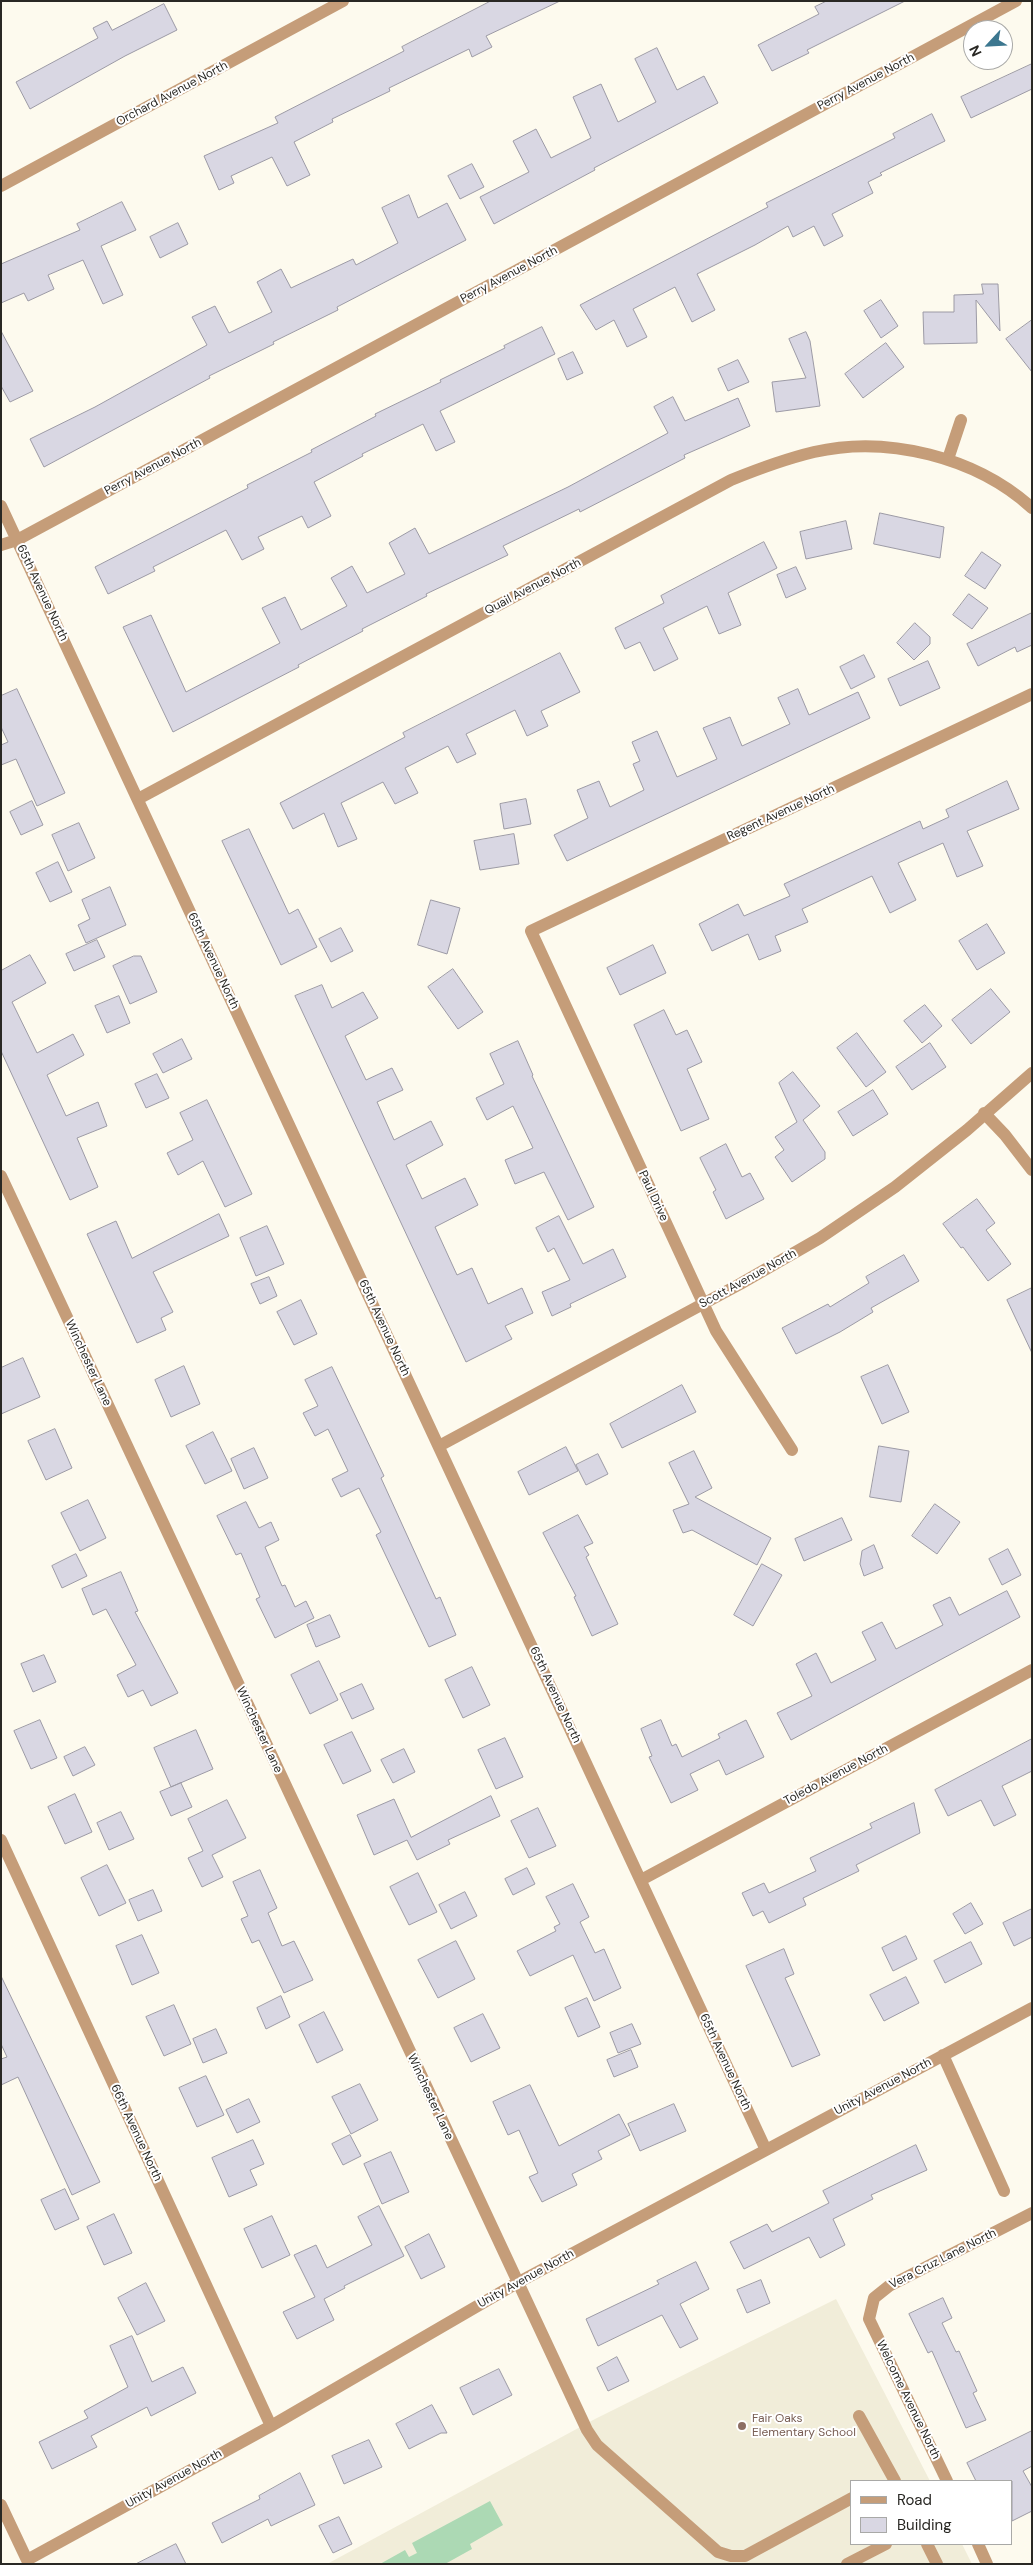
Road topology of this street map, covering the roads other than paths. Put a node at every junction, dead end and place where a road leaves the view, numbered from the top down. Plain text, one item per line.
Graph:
1 (343, 1) edge
2 (1016, 1) edge
3 (1, 186) edge
4 (961, 420) dead end
5 (948, 459) junction
6 (1, 506) edge
7 (1032, 508) edge
8 (17, 540) junction
9 (1, 546) edge
10 (1032, 694) edge
11 (138, 799) junction
12 (531, 931) joint
13 (1032, 1074) edge
14 (984, 1113) junction
15 (1032, 1170) edge
16 (1, 1176) edge
17 (703, 1304) junction
18 (439, 1446) junction
19 (792, 1450) dead end
20 (1032, 1670) edge
21 (1, 1840) edge
22 (641, 1880) junction
23 (1032, 2008) edge
24 (943, 2055) junction
25 (766, 2150) junction
26 (1004, 2191) dead end
27 (1032, 2213) edge
28 (517, 2283) junction
29 (869, 2319) joint
30 (859, 2416) dead end
31 (271, 2426) junction
32 (890, 2480) edge
33 (947, 2480) edge
34 (850, 2499) edge
35 (1, 2505) edge
36 (884, 2545) edge
37 (928, 2545) edge
38 (978, 2545) edge
39 (847, 2564) edge
40 (937, 2564) edge
41 (987, 2564) edge

1 - 3 street, Orchard Avenue North
2 - 8 street, Perry Avenue North
4 - 5 street
5 - 7 street, Quail Avenue North
5 - 11 street, Quail Avenue North
6 - 8 street, 65th Avenue North
8 - 9 street, Perry Avenue North
8 - 11 street, 65th Avenue North
10 - 12 street, Regent Avenue North
11 - 18 street, 65th Avenue North
12 - 17 street, Paul Drive
13 - 14 street, Scott Avenue North
14 - 15 street
14 - 17 street, Scott Avenue North
16 - 28 street, Winchester Lane
17 - 18 street, Scott Avenue North
17 - 19 street, Paul Drive
18 - 22 street, 65th Avenue North
20 - 22 street, Toledo Avenue North
21 - 31 street, 66th Avenue North
22 - 25 street, 65th Avenue North
23 - 24 street, Unity Avenue North
24 - 25 street, Unity Avenue North
24 - 26 street
25 - 28 street, Unity Avenue North
27 - 29 street, Vera Cruz Lane North
28 - 31 street, Unity Avenue North
28 - 34 street, Winchester Lane
29 - 33 street, Welcome Avenue North
30 - 32 street
31 - 35 street, Unity Avenue North
36 - 39 street
37 - 40 street
38 - 41 street

